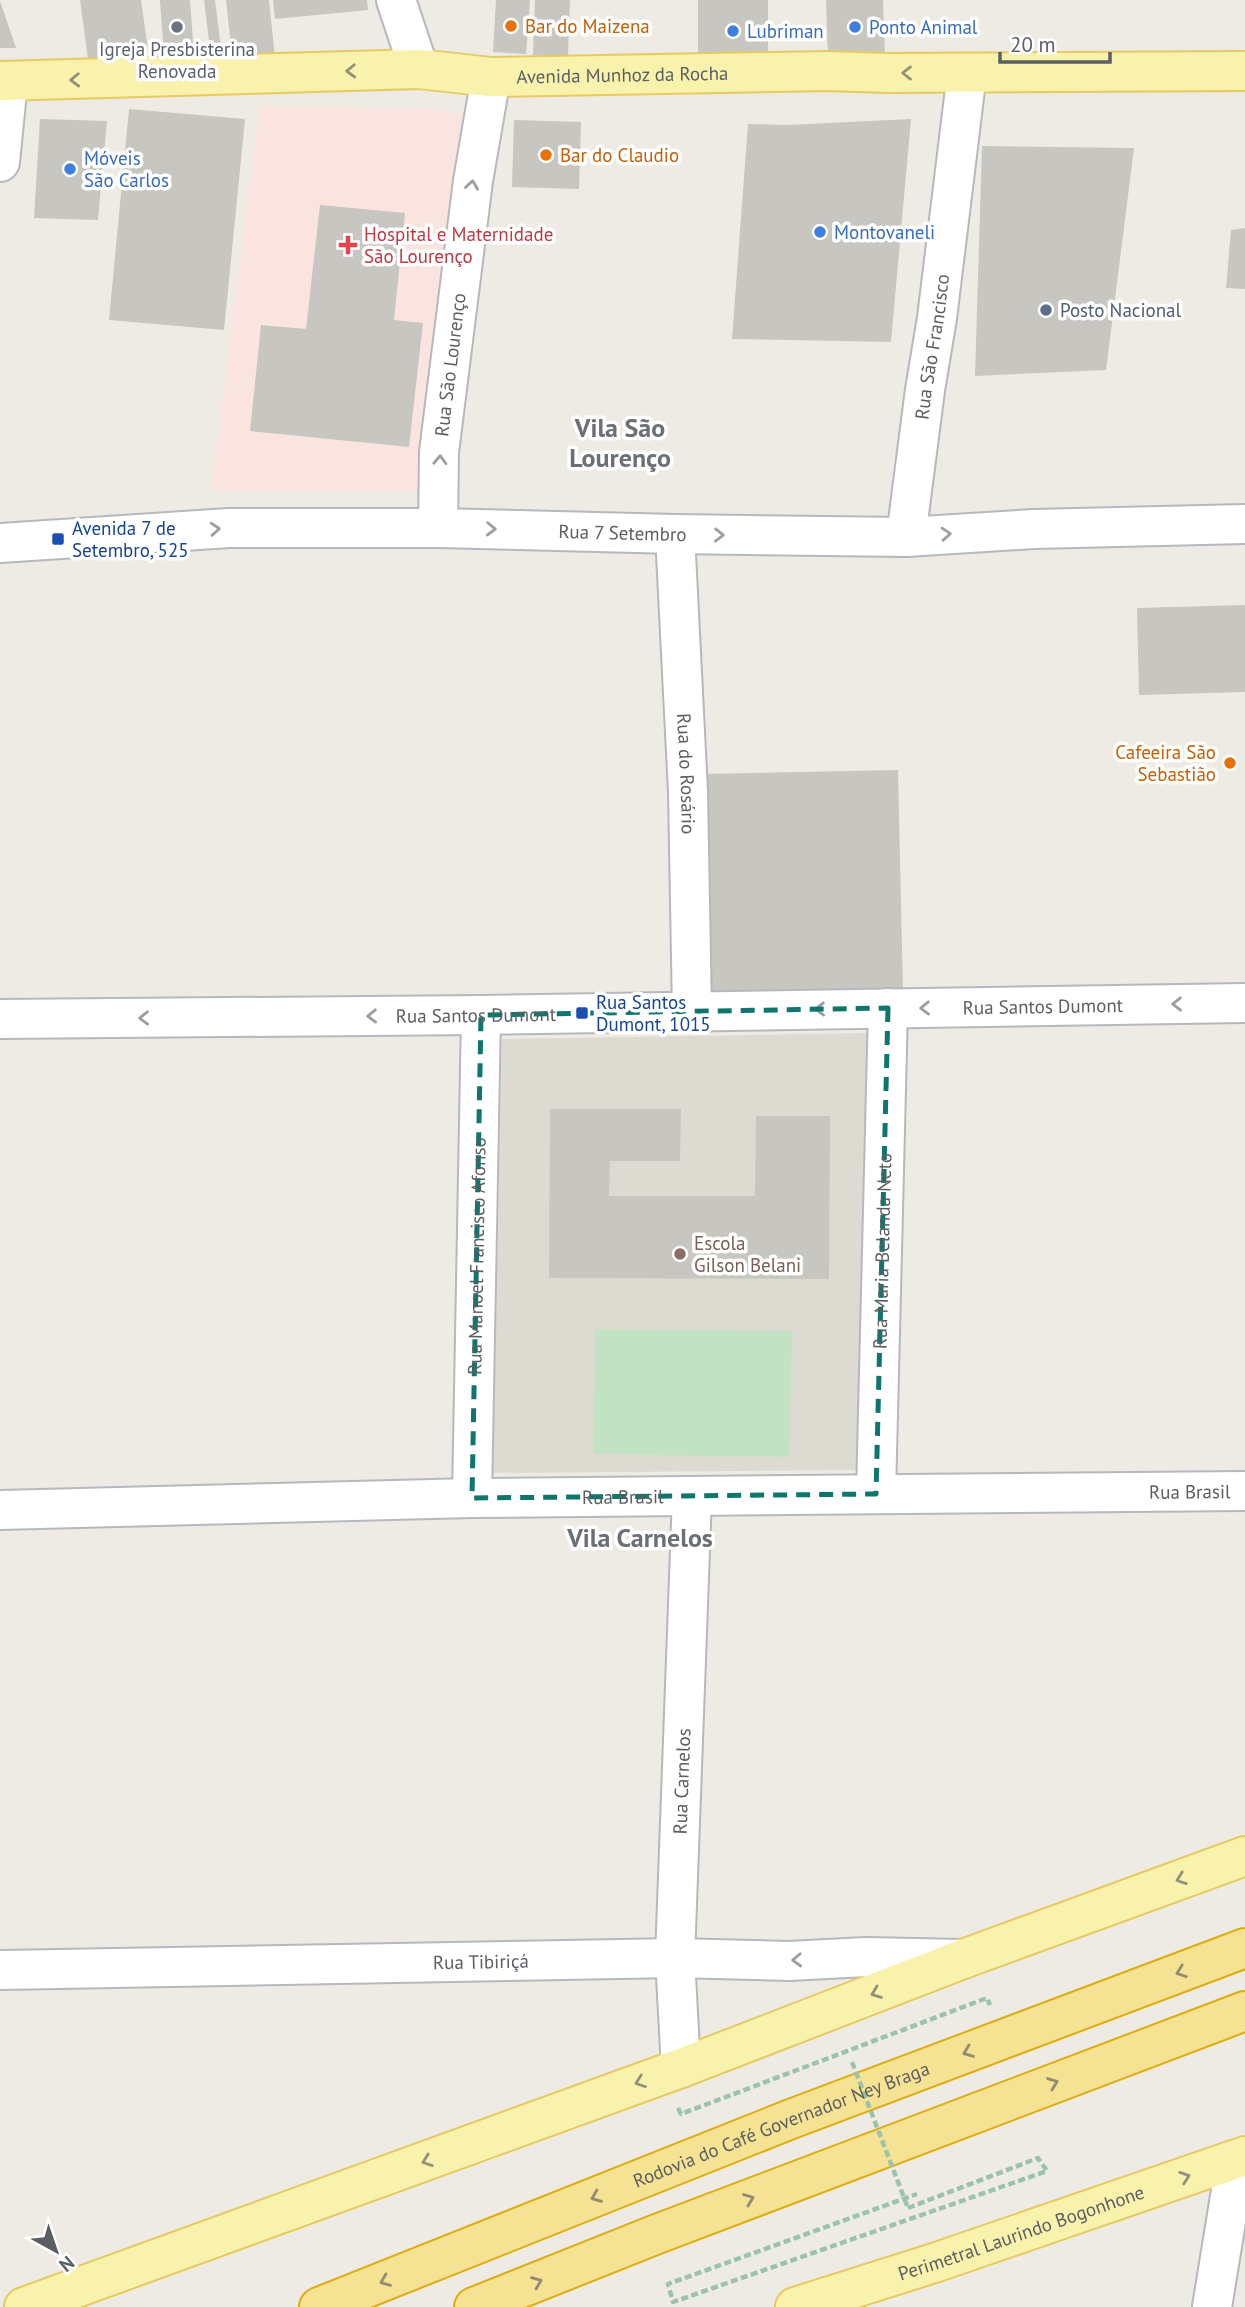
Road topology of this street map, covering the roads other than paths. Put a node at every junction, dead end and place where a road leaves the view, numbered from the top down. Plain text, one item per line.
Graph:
1 (396, 0) edge
2 (419, 69) junction
3 (1245, 71) edge
4 (967, 73) junction
5 (491, 77) junction
6 (4, 81) edge
7 (0, 162) edge
8 (1245, 524) edge
9 (438, 528) junction
10 (675, 534) junction
11 (906, 537) junction
12 (0, 543) edge
13 (1245, 1003) edge
14 (888, 1008) junction
15 (692, 1012) junction
16 (481, 1015) junction
17 (0, 1019) edge
18 (1245, 1491) edge
19 (876, 1494) junction
20 (692, 1496) junction
21 (472, 1498) junction
22 (0, 1510) edge
23 (1245, 1856) edge
24 (1245, 1948) edge
25 (676, 1958) junction
26 (963, 1959) junction
27 (0, 1970) edge
28 (1245, 2011) edge
29 (678, 2085) junction
30 (1240, 2158) edge
31 (835, 2300) edge
32 (24, 2307) edge
33 (319, 2307) edge
34 (474, 2307) edge
35 (795, 2307) edge
36 (1212, 2307) edge

1 - 2 street
2 - 5 main road, Avenida Munhoz da Rocha
2 -> 6 main road, Avenida Munhoz da Rocha
3 - 4 main road, Avenida Munhoz da Rocha
4 -> 5 main road, Avenida Munhoz da Rocha
4 - 11 street, Rua São Francisco
9 -> 5 street, Rua São Lourenço
6 - 7 street
11 -> 8 street, Rua 7 Setembro
9 -> 10 street, Rua 7 Setembro
12 -> 9 street, Rua 7 Setembro
10 -> 11 street, Rua 7 Setembro
10 - 15 street, Rua do Rosário
13 -> 14 street, Rua Santos Dumont
14 -> 15 street, Rua Santos Dumont
14 - 19 street, Rua Maria Belanda Neto
15 - 16 street, Rua Santos Dumont
16 -> 17 street, Rua Santos Dumont
16 - 21 street, Rua Manoel Francisco Afonso
18 - 19 street, Rua Brasil
19 - 20 street, Rua Brasil
20 - 21 street, Rua Brasil
20 - 25 street, Rua Carnelos
21 - 22 street, Rua Brasil
23 -> 26 main road
24 -> 33 highway, Rodovia do Café Governador Ney Braga
26 -> 25 street, Rua Tibiriçá
25 - 27 street, Rua Tibiriçá
25 - 29 street, Rua Carnelos
26 -> 29 main road
34 -> 28 highway
29 -> 32 main road
31 -> 30 main road, Perimetral Laurindo Bogonhone
30 - 36 street
31 - 35 main road, Perimetral Laurindo Bogonhone

